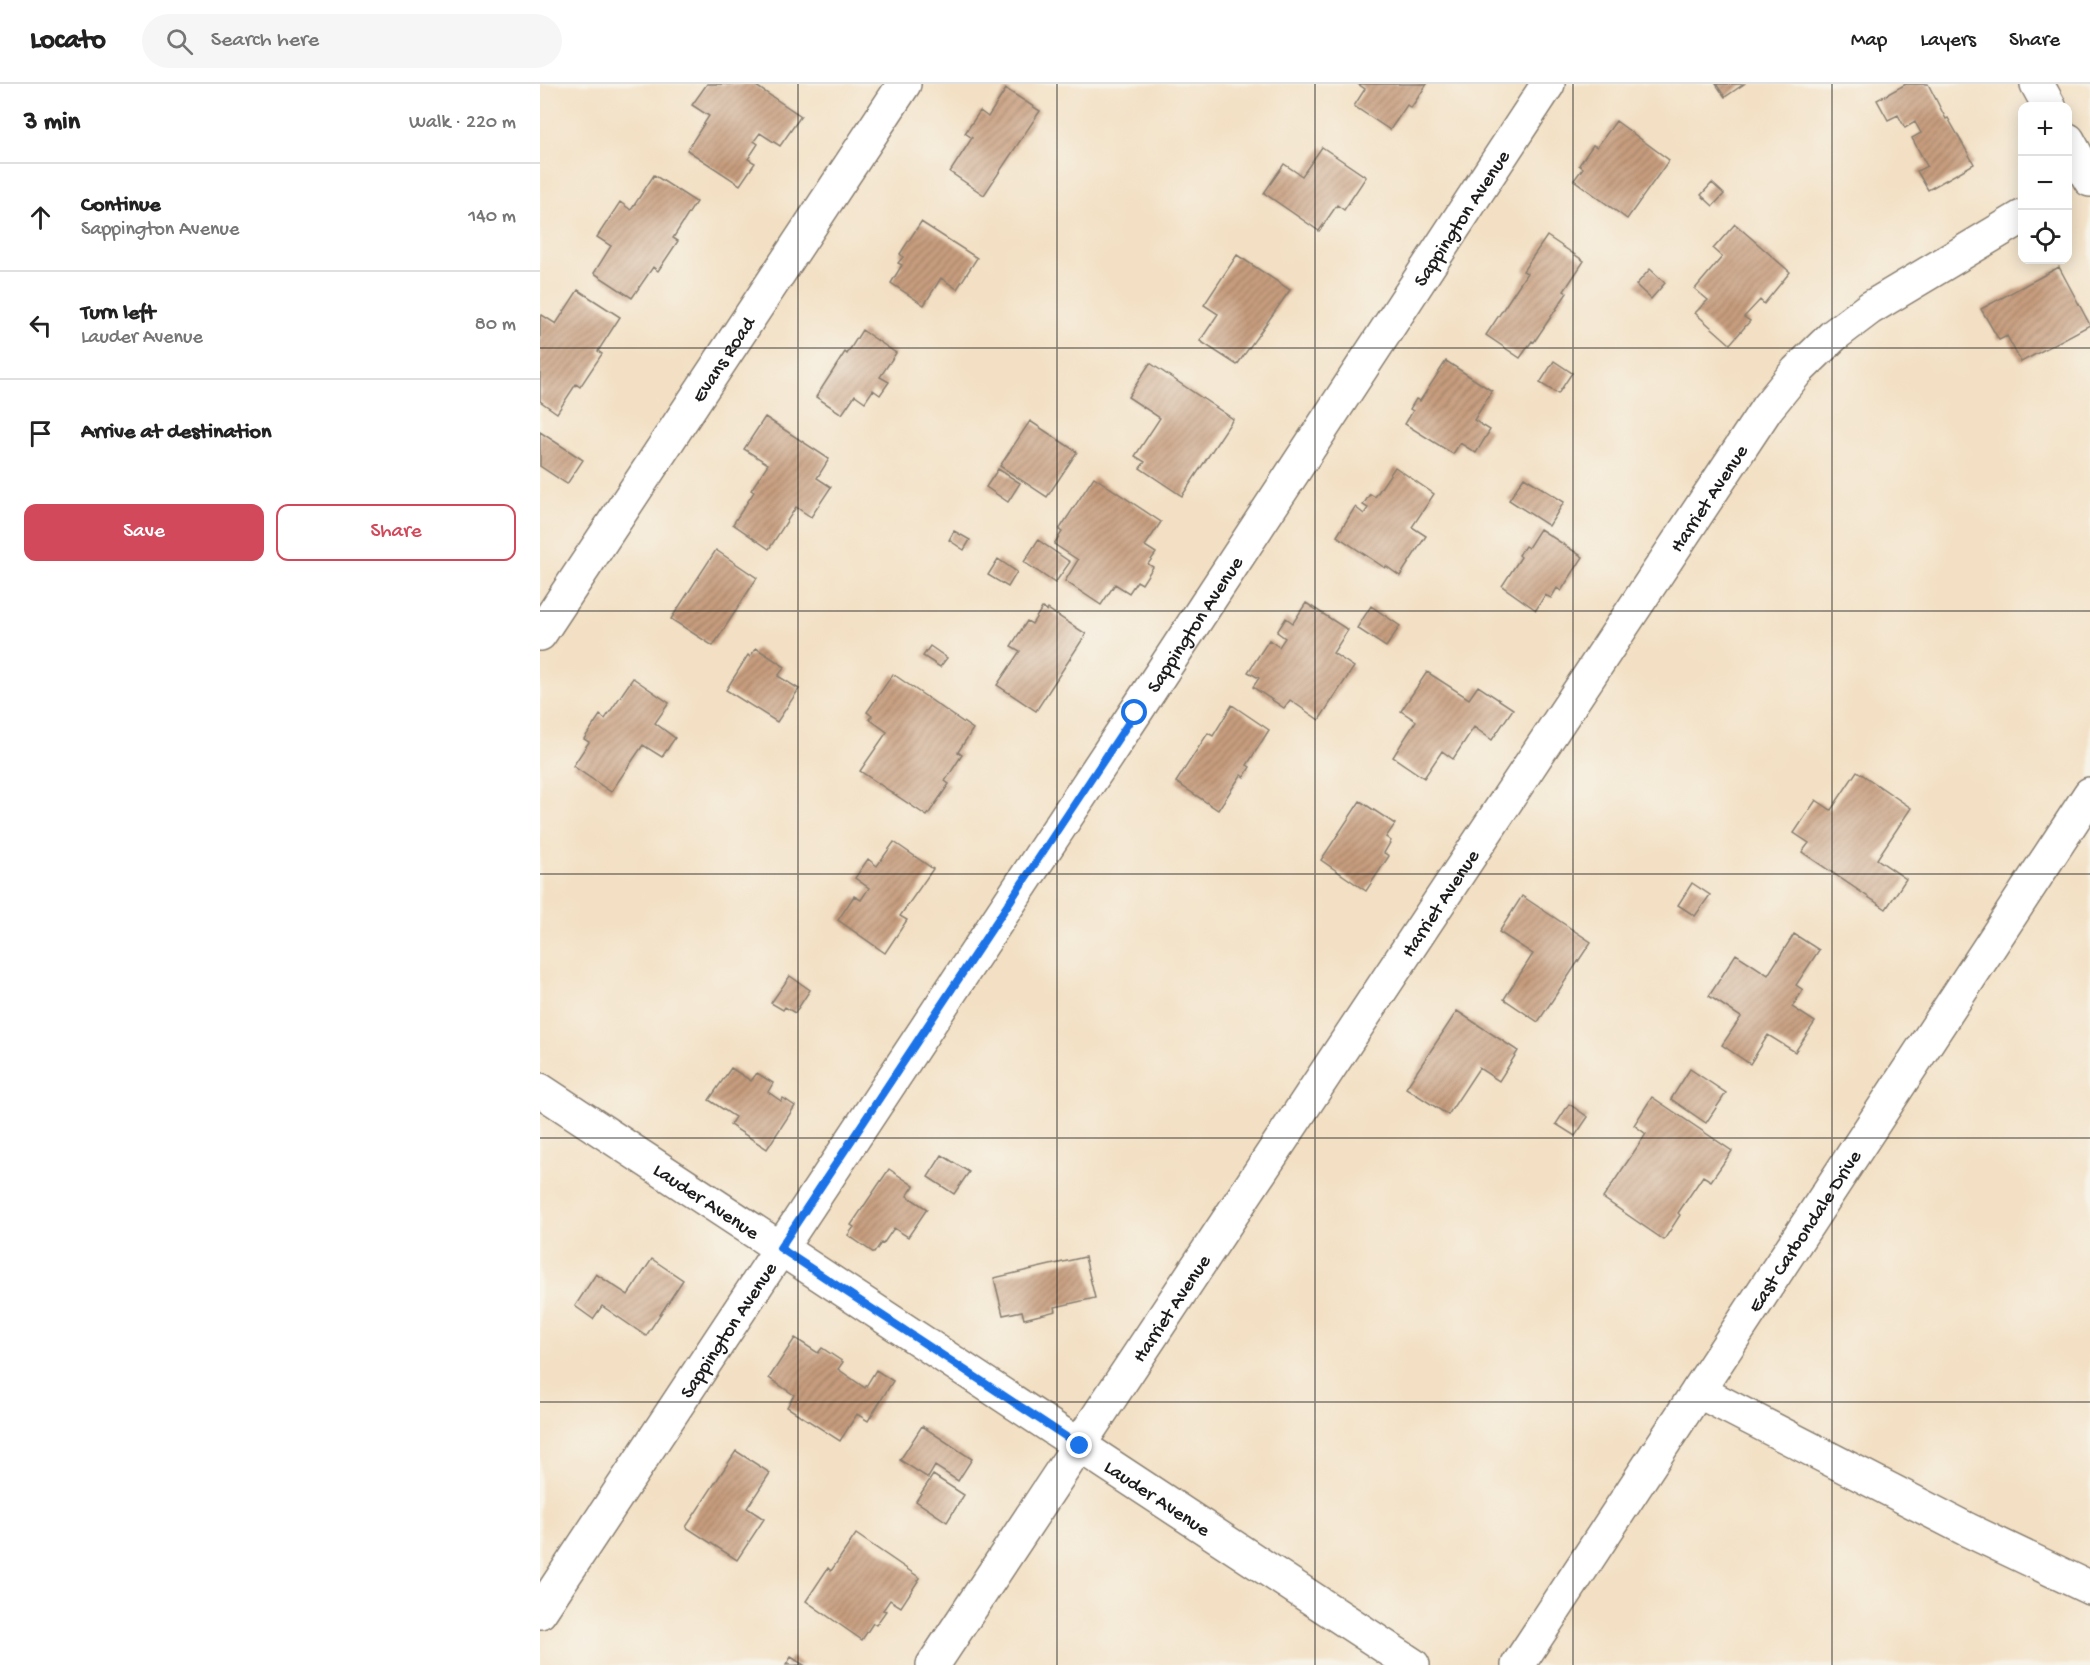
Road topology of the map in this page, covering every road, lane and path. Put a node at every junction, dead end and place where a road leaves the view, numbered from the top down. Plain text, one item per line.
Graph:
1 (904, 84) edge
2 (1548, 84) edge
3 (2037, 84) edge
4 (2047, 102) edge
5 (2072, 154) edge
6 (2082, 183) edge
7 (2018, 219) edge
8 (540, 634) edge
9 (2090, 794) edge
10 (540, 1090) edge
11 (780, 1248) junction
12 (1698, 1391) junction
13 (1080, 1446) junction
14 (2090, 1588) edge
15 (540, 1612) edge
16 (933, 1665) edge
17 (1413, 1665) edge
18 (1518, 1665) edge

1 - 8 street, Evans Road
2 - 11 street, Sappington Avenue
3 - 4 street
5 - 6 street
7 - 13 street, Harriet Avenue
9 - 12 street, East Carbondale Drive
10 - 11 street, Lauder Avenue
11 - 13 street, Lauder Avenue
11 - 15 street, Sappington Avenue
12 - 14 street
12 - 18 street, East Carbondale Drive
13 - 16 street, Harriet Avenue
13 - 17 street, Lauder Avenue

